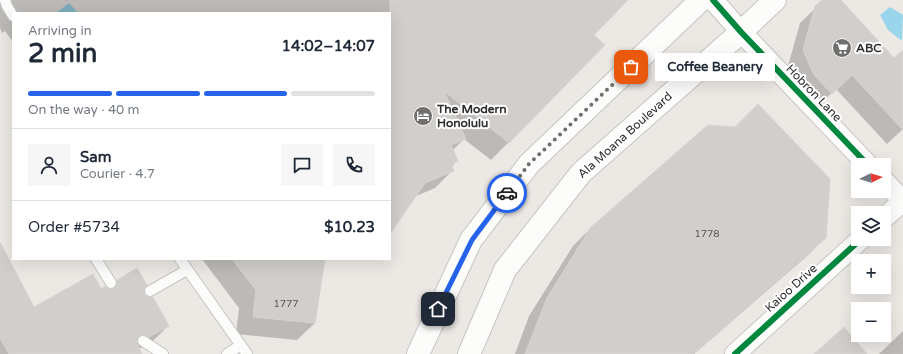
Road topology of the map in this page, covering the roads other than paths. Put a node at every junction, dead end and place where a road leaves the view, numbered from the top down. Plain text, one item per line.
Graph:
1 (5, 0) edge
2 (702, 0) edge
3 (713, 0) edge
4 (775, 0) edge
5 (12, 15) edge
6 (741, 32) junction
7 (861, 158) edge
8 (891, 188) edge
9 (903, 201) edge
10 (891, 212) edge
11 (853, 246) edge
12 (97, 260) edge
13 (181, 260) edge
14 (187, 270) junction
15 (112, 283) dead end
16 (150, 291) dead end
17 (143, 341) dead end
18 (241, 345) junction
19 (163, 354) edge
20 (227, 354) edge
21 (247, 354) edge
22 (418, 354) edge
23 (469, 354) edge
24 (735, 354) edge

1 - 5 lane
2 - 22 main road
3 - 6 street, Hobron Lane
4 - 6 main road, Ala Moana Boulevard
6 - 7 street, Hobron Lane
6 - 23 main road, Ala Moana Boulevard
8 - 9 street
9 - 10 street
11 - 24 street, Kaioo Drive
12 - 15 lane
13 - 14 lane
14 - 16 lane
14 - 18 lane
17 - 19 lane
18 - 20 lane
18 - 21 lane

